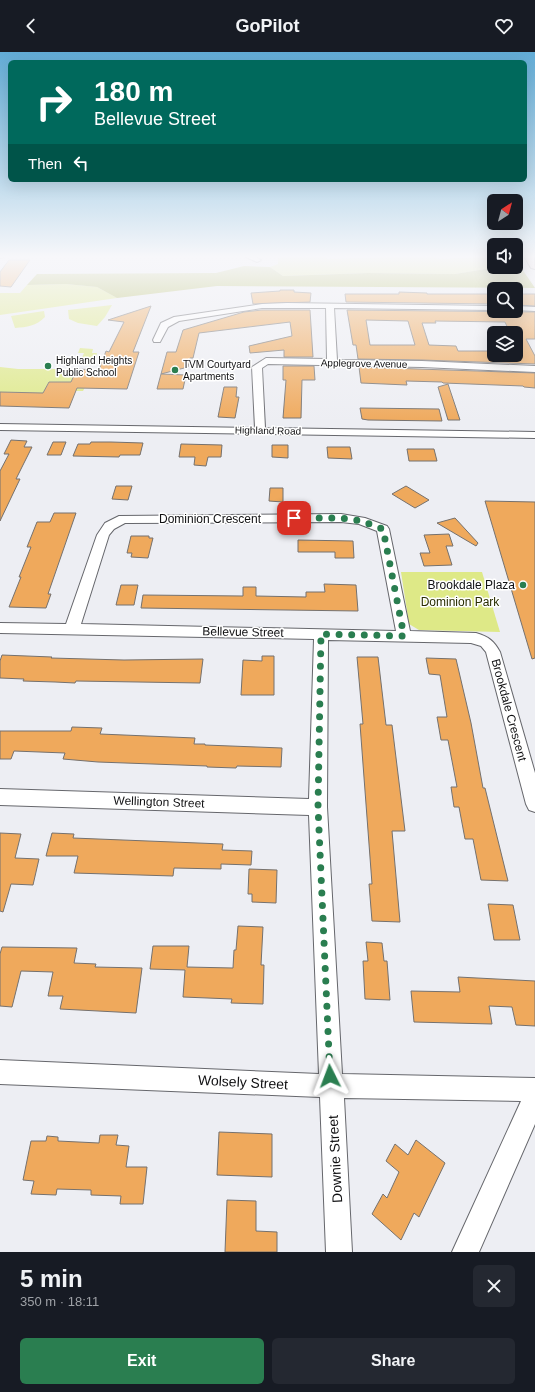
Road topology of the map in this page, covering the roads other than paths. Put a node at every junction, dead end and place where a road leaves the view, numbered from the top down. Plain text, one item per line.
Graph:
1 (223, 312) edge
2 (330, 312) edge
3 (157, 340) dead end
4 (332, 362) junction
5 (535, 369) edge
6 (0, 427) edge
7 (260, 430) junction
8 (535, 435) edge
9 (0, 628) edge
10 (72, 629) junction
11 (321, 634) junction
12 (404, 636) junction
13 (486, 641) joint
14 (0, 797) edge
15 (535, 804) edge
16 (318, 807) junction
17 (0, 1072) edge
18 (331, 1086) junction
19 (535, 1090) edge
20 (535, 1097) edge
21 (339, 1252) edge
22 (465, 1252) edge

1 - 3 street
2 - 4 street
4 - 5 street, Applegrove Avenue
4 - 7 street, Applegrove Avenue
6 - 7 street, Highland Road
7 - 8 street, Highland Road
9 - 10 street, Bellevue Street
10 - 11 street, Bellevue Street
10 - 12 street, Dominion Crescent
11 - 12 street, Bellevue Street
11 - 16 street, Downie Street
12 - 13 street, Bellevue Street
13 - 15 street, Brookdale Crescent
14 - 16 street, Wellington Street
16 - 18 street, Downie Street
17 - 18 street, Wolsely Street
18 - 19 street, Wolsely Street
18 - 21 street, Downie Street
20 - 22 street

